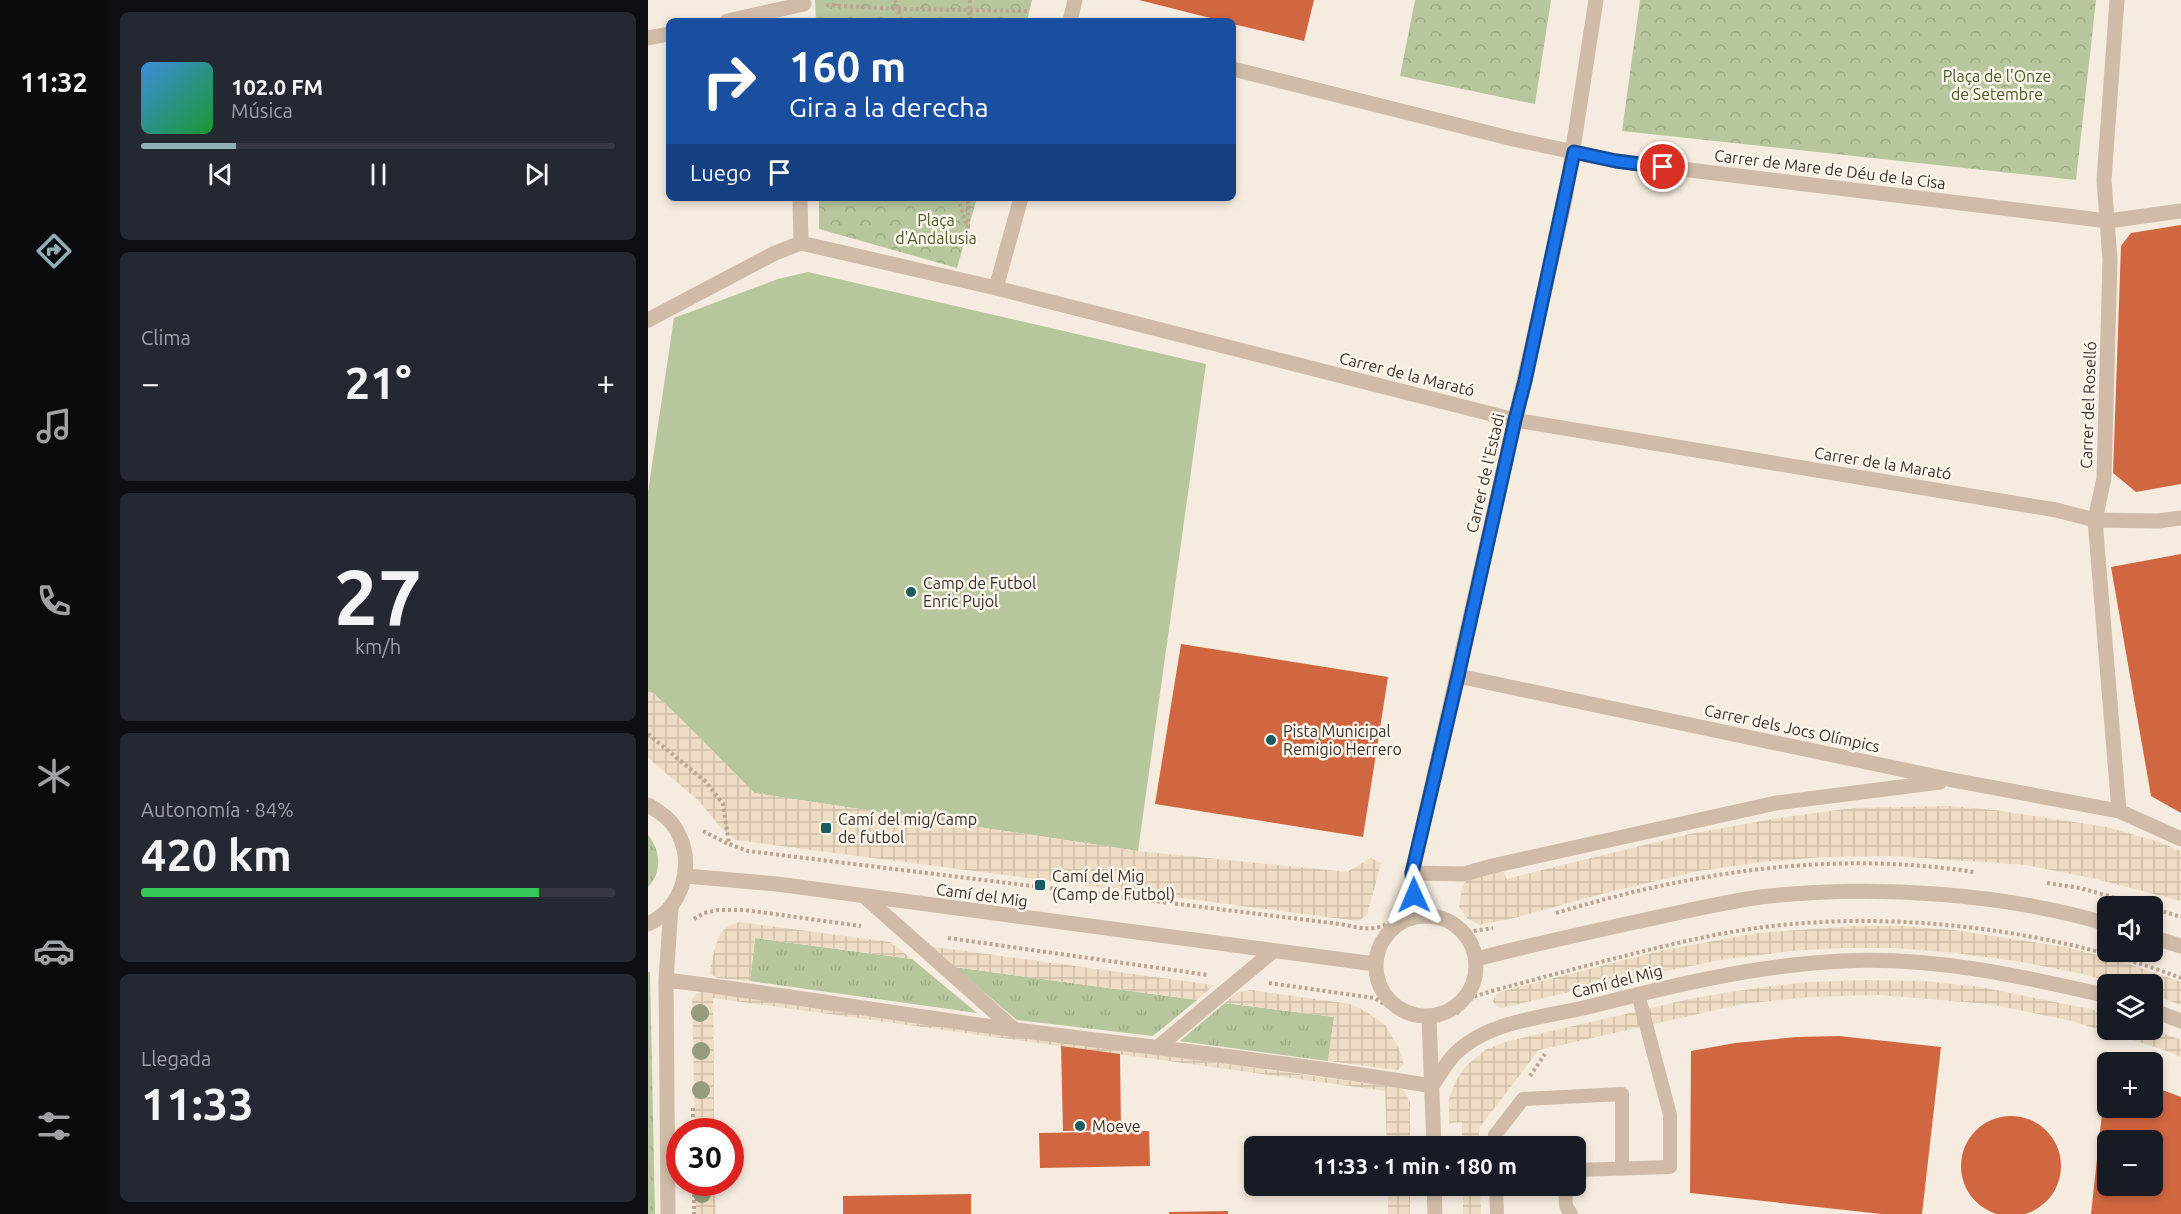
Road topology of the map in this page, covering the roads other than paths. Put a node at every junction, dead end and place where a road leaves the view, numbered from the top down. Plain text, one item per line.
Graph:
1 (1075, 0) edge
2 (1596, 0) edge
3 (2117, 0) edge
4 (808, 3) edge
5 (740, 18) edge
6 (804, 18) edge
7 (1071, 18) edge
8 (666, 35) edge
9 (648, 38) edge
10 (1236, 70) edge
11 (1574, 152) junction
12 (800, 201) edge
13 (1020, 201) edge
14 (2181, 211) edge
15 (2108, 222) junction
16 (801, 243) junction
17 (996, 288) junction
18 (648, 320) edge
19 (1515, 420) junction
20 (2181, 518) edge
21 (2095, 520) junction
22 (1458, 676) junction
23 (1952, 780) junction
24 (648, 805) edge
25 (2119, 811) junction
26 (2181, 839) edge
27 (1412, 873) junction
28 (686, 876) junction
29 (865, 897) junction
30 (671, 907) junction
31 (1415, 914) junction
32 (2097, 922) edge
33 (648, 924) edge
34 (2163, 940) edge
35 (2181, 946) edge
36 (1272, 952) junction
37 (1476, 959) junction
38 (1375, 964) junction
39 (666, 980) junction
40 (2097, 993) edge
41 (1638, 994) junction
42 (2163, 1014) edge
43 (1429, 1017) junction
44 (2181, 1021) edge
45 (1015, 1030) junction
46 (1158, 1047) junction
47 (1432, 1086) junction
48 (1434, 1136) edge
49 (1495, 1136) edge
50 (1622, 1169) junction
51 (1586, 1170) edge
52 (1434, 1196) edge
53 (1496, 1196) edge
54 (1566, 1196) edge
55 (668, 1214) edge
56 (1434, 1214) edge
57 (1497, 1214) edge
58 (1571, 1214) edge

1 - 7 street
2 - 11 street, Carrer de l'Estadi
3 - 15 street, Carrer del Roselló
4 - 5 street
4 - 6 street
8 - 9 street
10 - 11 street, Carrer de Mare de Déu de la Cisa
11 - 15 street, Carrer de Mare de Déu de la Cisa
11 - 19 street, Carrer de l'Estadi
12 - 16 street
13 - 17 street
14 - 15 street, Carrer de Mare de Déu de la Cisa
15 - 21 street, Carrer del Roselló
16 - 17 street, Carrer de la Marató
16 - 18 street
17 - 19 street, Carrer de la Marató
19 - 21 street, Carrer de la Marató
19 - 22 street, Carrer de l'Estadi
20 - 21 street, Carrer de la Marató
21 - 25 street, Carrer del Roselló
22 - 23 street, Carrer dels Jocs Olímpics
22 - 27 street, Carrer de l'Estadi
23 - 25 street, Carrer dels Jocs Olímpics
23 - 27 street
24 - 28 street
25 - 26 street
27 - 31 street, Carrer de l'Estadi
28 - 29 street, Camí del Mig
28 - 30 street
29 - 36 street, Camí del Mig
29 - 45 street
30 - 33 street
30 - 39 street
31 - 37 street
31 - 38 street
32 - 37 street
34 - 35 street
36 - 38 street, Camí del Mig
36 - 46 street
37 - 43 street
38 - 43 street
39 - 45 street
39 - 55 street
40 - 41 street, Camí del Mig
41 - 47 street, Camí del Mig
41 - 50 lane
42 - 44 street
43 - 47 street
45 - 46 street
46 - 47 street
47 - 48 street
49 - 50 lane
50 - 51 lane
52 - 56 street
53 - 57 lane
54 - 58 lane

